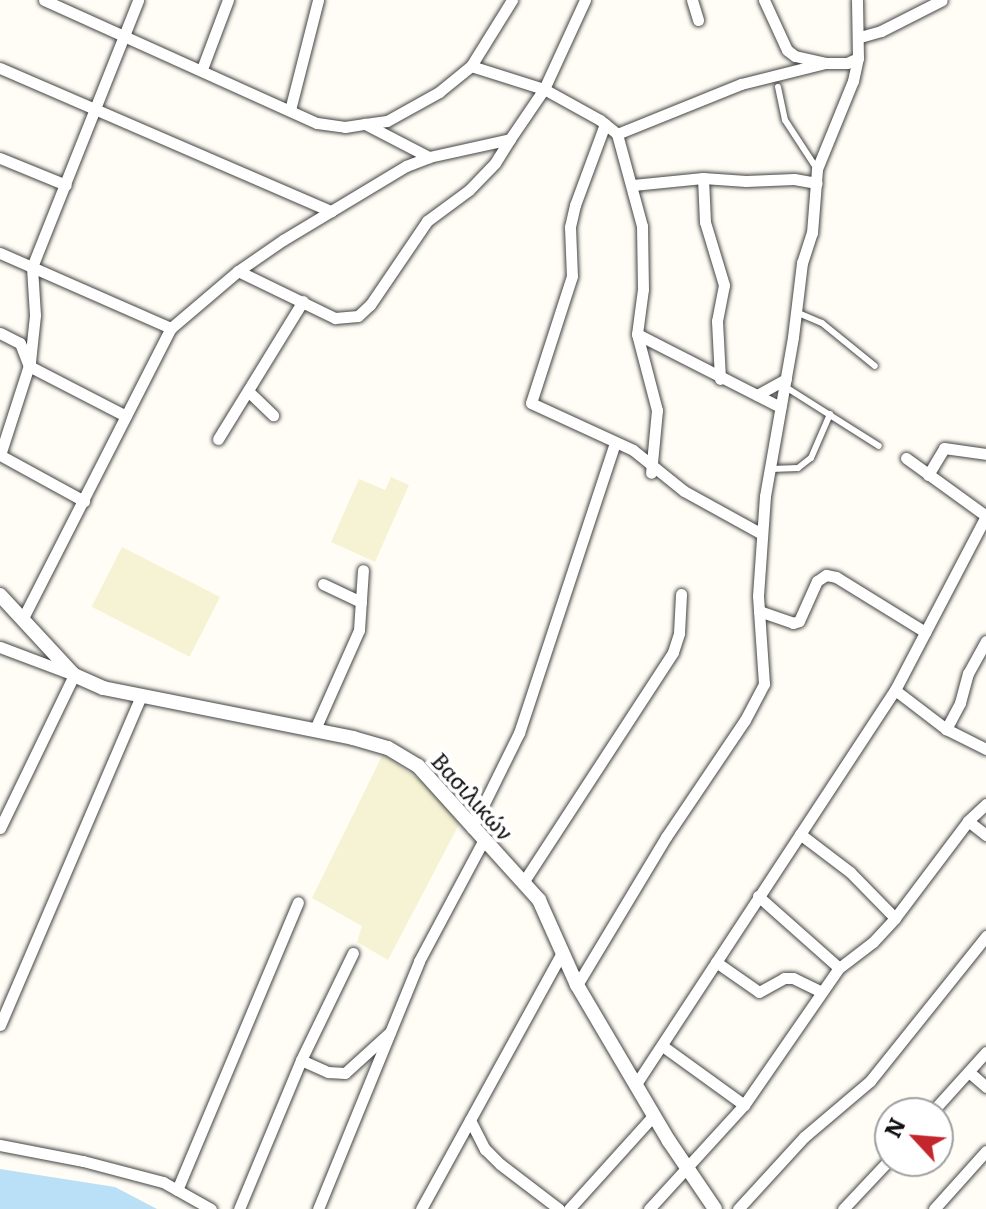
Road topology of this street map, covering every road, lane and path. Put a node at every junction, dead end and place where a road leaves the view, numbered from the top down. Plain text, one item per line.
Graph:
1 (44, 0) edge
2 (138, 0) edge
3 (228, 0) edge
4 (318, 0) edge
5 (512, 0) edge
6 (585, 0) edge
7 (692, 0) edge
8 (764, 0) edge
9 (857, 0) edge
10 (942, 0) edge
11 (698, 20) dead end
12 (123, 35) junction
13 (860, 37) junction
14 (858, 58) junction
15 (825, 63) junction
16 (471, 66) junction
17 (0, 68) edge
18 (202, 69) junction
19 (778, 87) dead end
20 (544, 89) junction
21 (94, 107) junction
22 (290, 110) junction
23 (365, 124) junction
24 (605, 124) junction
25 (617, 134) junction
26 (510, 139) junction
27 (429, 157) junction
28 (0, 158) edge
29 (817, 169) junction
30 (703, 178) junction
31 (817, 183) junction
32 (66, 185) junction
33 (633, 185) junction
34 (331, 211) junction
35 (0, 253) edge
36 (32, 267) junction
37 (238, 271) junction
38 (303, 301) junction
39 (796, 312) junction
40 (171, 328) junction
41 (0, 333) edge
42 (637, 334) junction
43 (29, 366) junction
44 (875, 366) dead end
45 (720, 379) junction
46 (785, 383) junction
47 (248, 391) junction
48 (757, 395) junction
49 (780, 407) junction
50 (830, 414) junction
51 (273, 415) dead end
52 (126, 416) junction
53 (218, 439) dead end
54 (615, 442) junction
55 (879, 446) dead end
56 (986, 454) edge
57 (0, 455) edge
58 (906, 458) dead end
59 (652, 468) junction
60 (771, 469) junction
61 (928, 475) junction
62 (84, 501) junction
63 (986, 516) edge
64 (760, 533) junction
65 (363, 570) dead end
66 (323, 584) dead end
67 (681, 594) dead end
68 (0, 595) edge
69 (361, 602) junction
70 (759, 611) junction
71 (23, 618) junction
72 (925, 632) junction
73 (986, 641) edge
74 (0, 647) edge
75 (74, 675) junction
76 (895, 690) junction
77 (140, 698) junction
78 (315, 729) junction
79 (946, 729) junction
80 (986, 749) edge
81 (986, 804) edge
82 (968, 821) junction
83 (0, 828) edge
84 (472, 828) junction
85 (800, 834) junction
86 (986, 835) edge
87 (483, 841) junction
88 (524, 881) junction
89 (758, 896) junction
90 (298, 902) dead end
91 (895, 918) junction
92 (986, 936) edge
93 (563, 951) junction
94 (353, 953) dead end
95 (716, 962) junction
96 (839, 968) junction
97 (577, 985) junction
98 (822, 992) junction
99 (0, 1025) edge
100 (393, 1030) junction
101 (664, 1047) junction
102 (986, 1052) edge
103 (301, 1060) junction
104 (969, 1072) junction
105 (636, 1084) junction
106 (986, 1087) edge
107 (946, 1097) edge
108 (744, 1105) junction
109 (654, 1115) junction
110 (470, 1120) junction
111 (0, 1145) edge
112 (986, 1151) edge
113 (687, 1168) junction
114 (874, 1176) edge
115 (177, 1190) junction
116 (211, 1209) edge
117 (239, 1209) edge
118 (318, 1209) edge
119 (421, 1209) edge
120 (559, 1209) edge
121 (569, 1209) edge
122 (649, 1209) edge
123 (715, 1209) edge
124 (738, 1209) edge
125 (843, 1209) edge
126 (934, 1209) edge

1 - 12 street
2 - 12 street
3 - 18 street
4 - 22 street
5 - 16 street
6 - 20 street
7 - 11 street
8 - 15 street
9 - 13 street
10 - 13 street
12 - 18 street
12 - 21 street
13 - 14 street
14 - 15 street
14 - 29 street
15 - 25 street
16 - 20 street
16 - 23 street
17 - 21 street
18 - 22 street
19 - 29 lane
20 - 24 street
20 - 26 street
21 - 32 street
21 - 34 street
22 - 23 street
23 - 27 street
24 - 25 street
24 - 54 street
25 - 33 street
26 - 27 street
26 - 38 street
27 - 34 street
28 - 32 street
29 - 31 street
30 - 31 street
30 - 33 street
30 - 45 street
31 - 39 street
32 - 36 street
33 - 42 street
34 - 37 street
35 - 36 street
36 - 40 street
36 - 43 street
37 - 38 street
37 - 40 street
38 - 47 street
39 - 44 lane
39 - 46 street
40 - 52 street
41 - 43 street
42 - 45 street
42 - 59 street
43 - 52 street
43 - 57 street
45 - 48 street
46 - 48 street
46 - 49 street
46 - 50 lane
47 - 51 street
47 - 53 street
48 - 49 street
49 - 60 street
50 - 55 lane
50 - 60 lane
52 - 62 street
54 - 59 street
54 - 84 street
56 - 61 street
57 - 62 street
58 - 61 street
59 - 64 street
60 - 64 street
61 - 63 street
62 - 71 street
63 - 72 street
64 - 70 street
65 - 69 street
66 - 69 street
67 - 88 street
68 - 71 street, Βασιλικών
69 - 78 street
70 - 72 street
70 - 97 street
71 - 75 street, Βασιλικών
72 - 76 street
73 - 79 street
74 - 75 street
75 - 77 street, Βασιλικών
75 - 83 street
76 - 79 street
76 - 85 street
77 - 78 street, Βασιλικών
77 - 99 street
78 - 84 street, Βασιλικών
79 - 80 street
81 - 82 street
82 - 86 street
82 - 91 street
84 - 87 street, Βασιλικών
85 - 89 street
85 - 91 street
87 - 88 street, Βασιλικών
87 - 100 street
88 - 93 street, Βασιλικών
89 - 95 street
89 - 96 street
90 - 115 street
91 - 96 street
92 - 124 street
93 - 97 street, Βασιλικών
93 - 110 street
94 - 103 street
95 - 98 street
95 - 101 street
96 - 98 street
97 - 105 street, Βασιλικών
98 - 108 street
100 - 103 street
100 - 118 street
101 - 105 street
101 - 108 street
102 - 104 street
103 - 117 street
104 - 106 street
104 - 107 street
105 - 109 street, Βασιλικών
108 - 113 street
109 - 113 street, Βασιλικών
109 - 121 street
110 - 119 street
110 - 120 street
111 - 115 street
112 - 126 street
113 - 122 street
113 - 123 street, Βασιλικών
114 - 125 street
115 - 116 street

